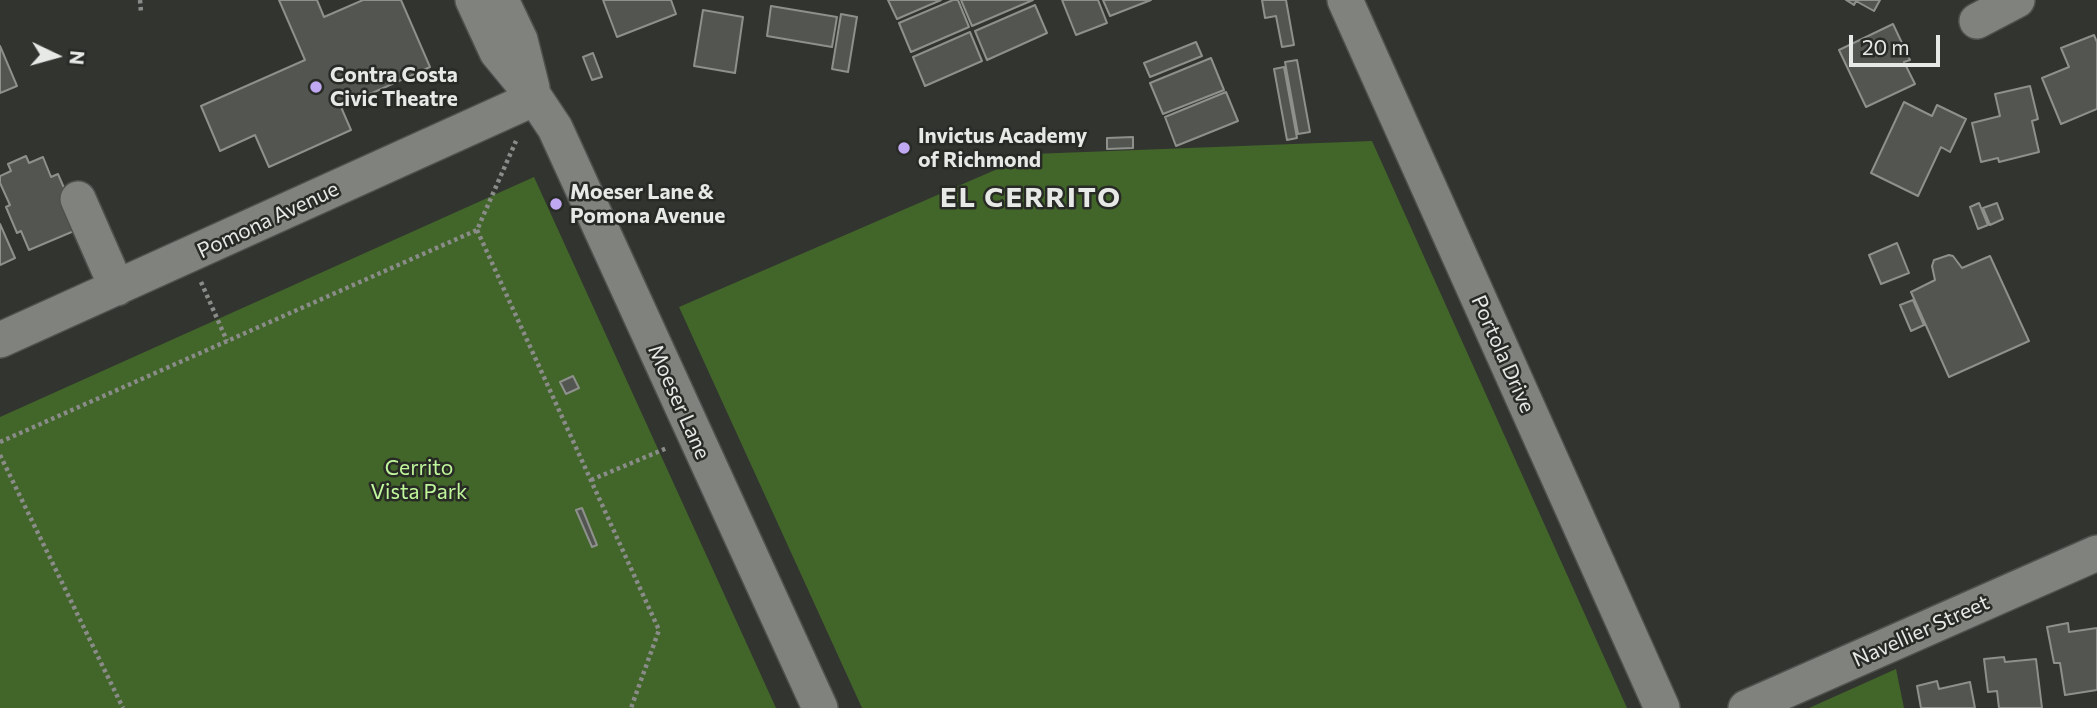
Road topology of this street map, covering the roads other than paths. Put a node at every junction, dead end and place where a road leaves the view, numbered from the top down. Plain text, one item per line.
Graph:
1 (473, 0) edge
2 (501, 0) edge
3 (1345, 0) edge
4 (2017, 0) edge
5 (1977, 21) dead end
6 (535, 98) junction
7 (78, 199) dead end
8 (117, 288) junction
9 (0, 340) edge
10 (2097, 553) edge
11 (820, 708) edge
12 (1662, 708) edge
13 (1746, 708) edge

1 - 6 street, Moeser Lane
2 - 6 street, Moeser Lane
3 - 12 street, Portola Drive
4 - 5 street
6 - 8 street, Pomona Avenue
6 - 11 street, Moeser Lane
7 - 8 street
8 - 9 street, Pomona Avenue
10 - 13 street, Navellier Street

